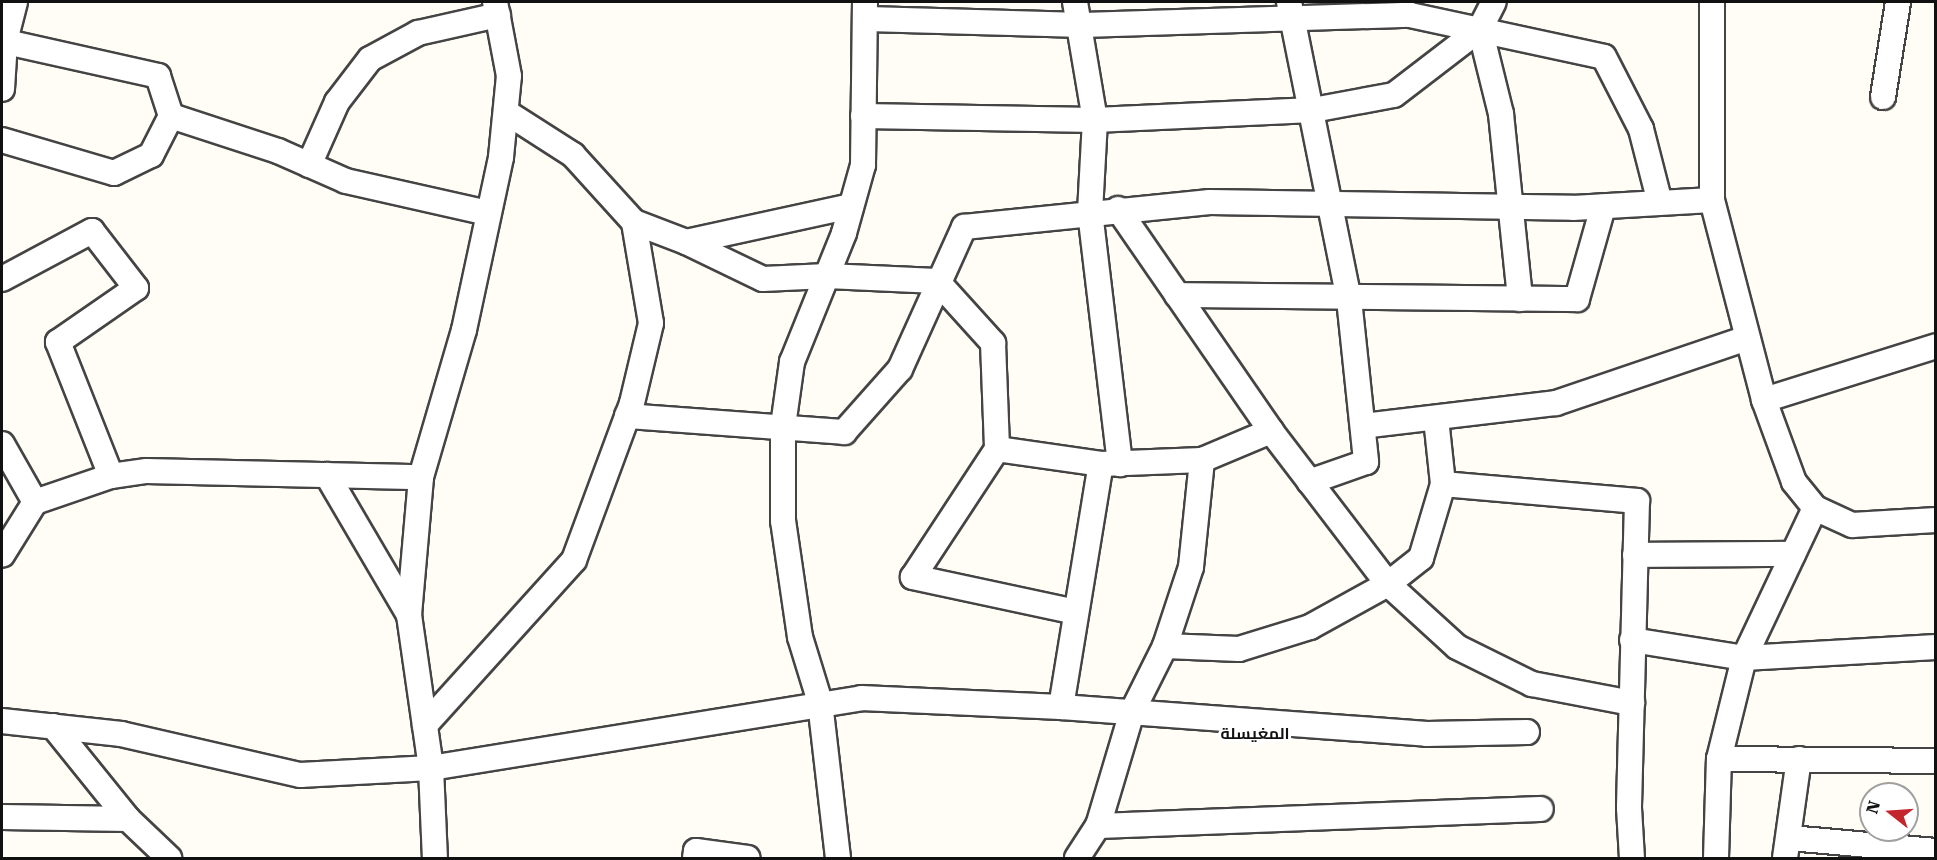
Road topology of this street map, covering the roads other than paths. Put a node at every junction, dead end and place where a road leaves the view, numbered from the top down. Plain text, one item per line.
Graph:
1 (15, 2) edge
2 (1494, 2) edge
3 (1712, 2) edge
4 (1898, 2) edge
5 (496, 8) edge
6 (866, 10) edge
7 (1292, 11) edge
8 (1078, 13) edge
9 (1480, 29) junction
10 (3, 41) edge
11 (2, 89) edge
12 (1883, 98) dead end
13 (1313, 110) junction
14 (506, 112) junction
15 (171, 116) junction
16 (863, 117) junction
17 (1095, 120) junction
18 (2, 140) edge
19 (309, 165) junction
20 (1712, 200) junction
21 (1660, 203) junction
22 (1333, 205) junction
23 (851, 206) junction
24 (1512, 207) junction
25 (1603, 207) junction
26 (1118, 209) junction
27 (1090, 212) junction
28 (488, 213) junction
29 (634, 222) junction
30 (686, 242) junction
31 (827, 276) junction
32 (2, 279) edge
33 (937, 281) junction
34 (1177, 295) junction
35 (1349, 299) junction
36 (1520, 299) junction
37 (1748, 338) junction
38 (1935, 346) edge
39 (1764, 400) junction
40 (627, 416) junction
41 (1436, 418) junction
42 (783, 426) junction
43 (1363, 426) junction
44 (1271, 431) junction
45 (2, 444) edge
46 (997, 449) junction
47 (1202, 460) junction
48 (1111, 464) junction
49 (327, 475) junction
50 (111, 476) junction
51 (421, 477) junction
52 (1310, 482) junction
53 (1443, 484) junction
54 (34, 502) junction
55 (1815, 508) junction
56 (1935, 520) edge
57 (1793, 554) junction
58 (2, 555) edge
59 (1635, 555) junction
60 (1388, 584) junction
61 (1076, 612) junction
62 (409, 615) junction
63 (1632, 640) junction
64 (1166, 646) junction
65 (1935, 647) edge
66 (1744, 658) junction
67 (820, 702) junction
68 (1632, 703) junction
69 (1060, 707) junction
70 (1132, 712) junction
71 (2, 721) edge
72 (425, 725) junction
73 (53, 726) junction
74 (1527, 732) dead end
75 (1719, 759) junction
76 (1799, 759) junction
77 (1935, 761) edge
78 (431, 768) junction
79 (1541, 809) dead end
80 (2, 817) edge
81 (128, 819) junction
82 (1098, 826) junction
83 (1787, 848) edge
84 (1935, 851) edge
85 (169, 858) edge
86 (435, 858) edge
87 (695, 858) edge
88 (748, 858) edge
89 (838, 858) edge
90 (1077, 858) edge
91 (1632, 858) edge
92 (1716, 858) edge

1 - 10 street
2 - 9 street
3 - 20 street
4 - 12 street
5 - 14 street
5 - 19 street
6 - 8 street
6 - 16 street
7 - 8 street
7 - 9 street
7 - 13 street
8 - 17 street
9 - 13 street
9 - 21 street
9 - 24 street
10 - 11 street
10 - 15 street
13 - 17 street
13 - 22 street
14 - 28 street
14 - 29 street
15 - 18 street
15 - 19 street
16 - 17 street
16 - 23 street
17 - 27 street
19 - 28 street
20 - 21 street
20 - 37 street
21 - 25 street
22 - 24 street
22 - 26 street
22 - 35 street
23 - 30 street
23 - 31 street
24 - 25 street
24 - 36 street
25 - 36 street
26 - 27 street
26 - 34 street
27 - 33 street
27 - 48 street
28 - 51 street
29 - 30 street
29 - 40 street
30 - 31 street
31 - 33 street
31 - 42 street
32 - 50 street
33 - 42 street
33 - 46 street
34 - 35 street
34 - 44 street
35 - 36 street
35 - 43 street
37 - 39 street
37 - 41 street
38 - 39 street
39 - 55 street
40 - 42 street
40 - 72 street
41 - 43 street
41 - 53 street
42 - 67 street
43 - 52 street
44 - 47 street
44 - 52 street
45 - 54 street
46 - 48 street
46 - 61 street
47 - 48 street
47 - 64 street
48 - 61 street
49 - 50 street
49 - 51 street
49 - 62 street
50 - 54 street
51 - 62 street
52 - 60 street
53 - 59 street
53 - 60 street
54 - 58 street
55 - 56 street
55 - 57 street
57 - 59 street
57 - 66 street
59 - 63 street
60 - 64 street
60 - 68 street
61 - 69 street
62 - 72 street
63 - 66 street
63 - 68 street
64 - 70 street
65 - 66 street
66 - 75 street
67 - 69 street
67 - 78 street
67 - 89 street
68 - 91 street
69 - 70 street
70 - 74 street
70 - 82 street
71 - 73 street
72 - 78 street
73 - 78 street
73 - 81 street
75 - 76 street
75 - 92 street
76 - 77 street
76 - 83 street
78 - 86 street
79 - 82 street
80 - 81 street
81 - 85 street
82 - 90 street
83 - 84 street
87 - 88 street

